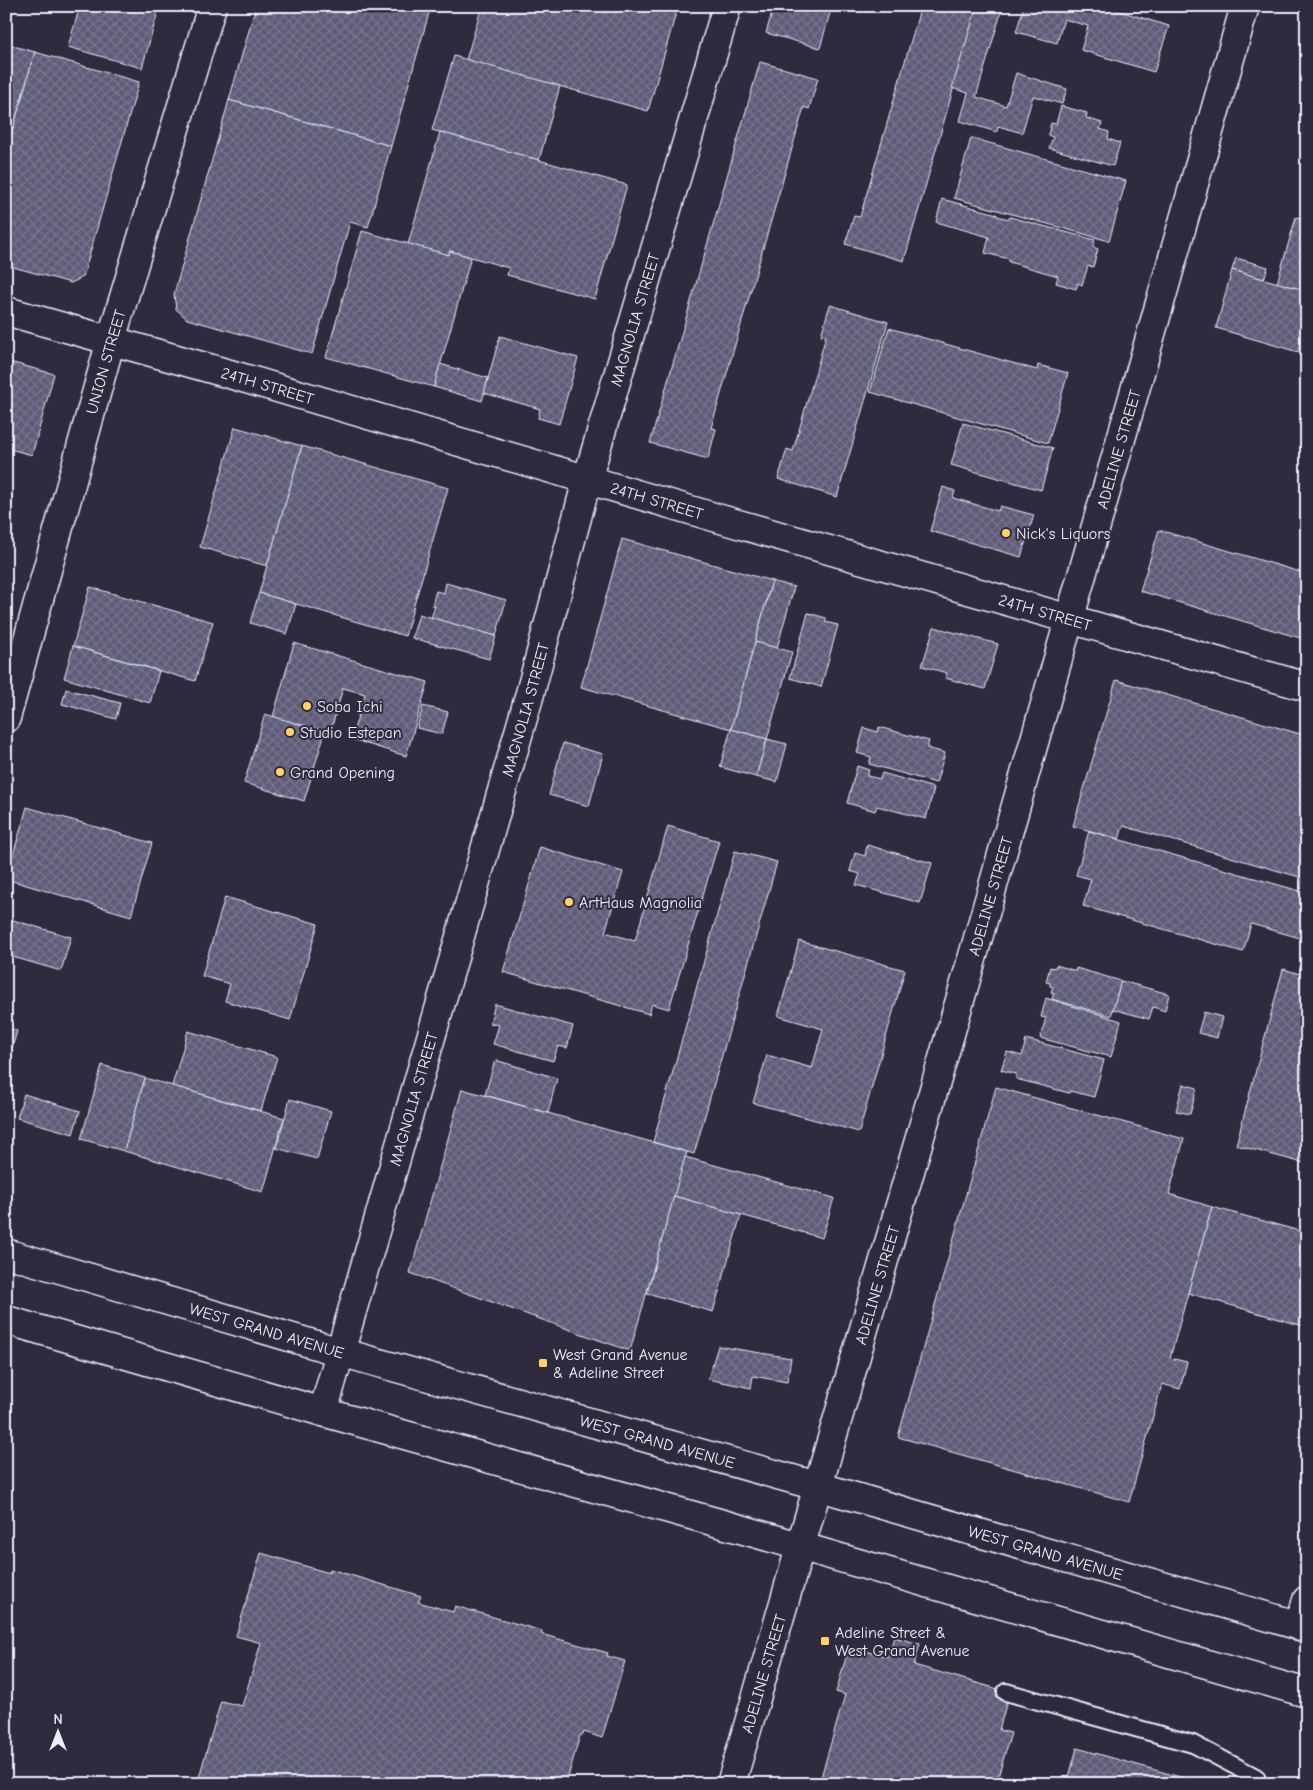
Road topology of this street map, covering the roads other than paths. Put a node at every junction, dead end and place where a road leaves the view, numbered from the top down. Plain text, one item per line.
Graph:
1 (212, 6) edge
2 (727, 6) edge
3 (1245, 6) edge
4 (6, 311) edge
5 (111, 340) junction
6 (587, 480) junction
7 (1069, 618) junction
8 (1307, 687) edge
9 (6, 718) edge
10 (6, 1254) edge
11 (6, 1320) edge
12 (340, 1352) junction
13 (323, 1412) junction
14 (817, 1486) junction
15 (800, 1546) junction
16 (1307, 1600) edge
17 (1303, 1627) edge
18 (1006, 1692) dead end
19 (1307, 1693) edge
20 (1256, 1777) dead end
21 (731, 1784) edge

1 - 5 main road, UNION STREET
2 - 6 main road, MAGNOLIA STREET
3 - 7 main road, ADELINE STREET
4 - 5 main road, 24TH STREET
5 - 6 main road, 24TH STREET
5 - 9 main road, UNION STREET
6 - 7 main road, 24TH STREET
6 - 12 main road, MAGNOLIA STREET
7 - 8 main road, 24TH STREET
7 - 14 main road, ADELINE STREET
10 - 12 main road, WEST GRAND AVENUE
11 - 13 main road
12 - 13 main road, MAGNOLIA STREET
12 - 14 main road, WEST GRAND AVENUE
13 - 15 main road
14 - 15 main road, ADELINE STREET
14 - 17 main road, WEST GRAND AVENUE
15 - 19 main road
15 - 21 main road, ADELINE STREET
16 - 17 main road
18 - 20 lane

